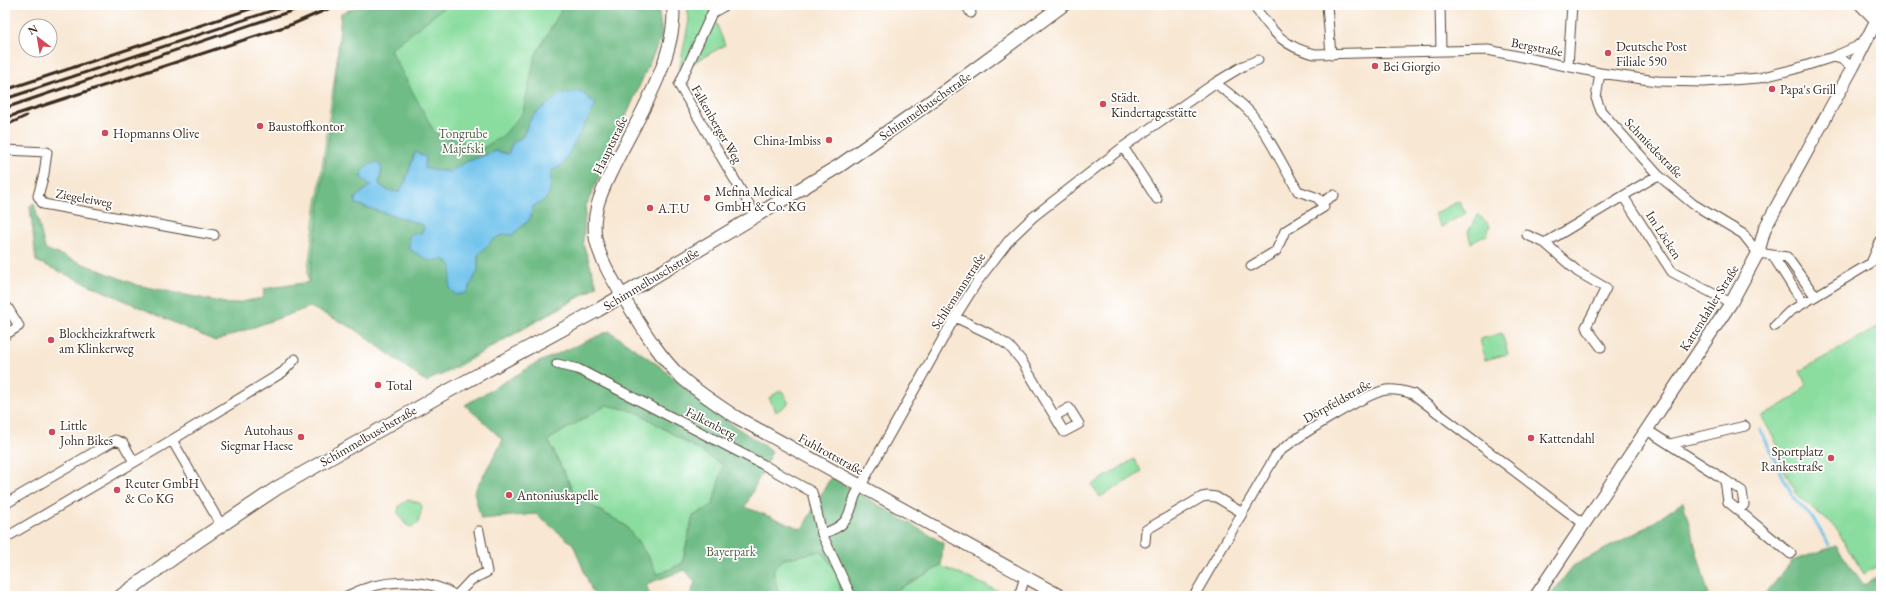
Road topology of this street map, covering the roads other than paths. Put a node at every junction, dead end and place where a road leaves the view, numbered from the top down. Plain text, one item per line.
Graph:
1 (673, 5) edge
2 (726, 5) edge
3 (1063, 5) edge
4 (1252, 5) edge
5 (1328, 5) edge
6 (1440, 5) edge
7 (1572, 5) edge
8 (1862, 5) edge
9 (1880, 18) edge
10 (1870, 34) junction
11 (1441, 50) junction
12 (1331, 55) junction
13 (1833, 57) junction
14 (1258, 60) dead end
15 (1568, 66) junction
16 (1853, 67) junction
17 (1600, 73) junction
18 (1215, 83) junction
19 (1123, 147) junction
20 (5, 150) edge
21 (1658, 175) junction
22 (1334, 195) dead end
23 (1623, 196) junction
24 (1157, 198) dead end
25 (1321, 202) junction
26 (756, 216) junction
27 (214, 235) dead end
28 (1527, 235) dead end
29 (1881, 240) edge
30 (1545, 243) junction
31 (1758, 253) junction
32 (1773, 256) junction
33 (1251, 266) dead end
34 (622, 296) junction
35 (1815, 296) junction
36 (1731, 303) junction
37 (1803, 303) junction
38 (5, 310) edge
39 (955, 317) junction
40 (1775, 326) dead end
41 (5, 335) edge
42 (1601, 347) dead end
43 (294, 359) dead end
44 (557, 364) dead end
45 (1055, 416) dead end
46 (1745, 426) dead end
47 (1647, 430) junction
48 (172, 440) junction
49 (1670, 444) junction
50 (134, 462) junction
51 (1725, 480) junction
52 (860, 486) junction
53 (5, 504) edge
54 (1738, 510) junction
55 (1241, 512) junction
56 (1584, 524) junction
57 (221, 525) junction
58 (479, 530) dead end
59 (822, 534) junction
60 (5, 538) edge
61 (1145, 542) dead end
62 (1791, 554) dead end
63 (1025, 577) junction
64 (121, 596) edge
65 (347, 596) edge
66 (456, 596) edge
67 (851, 596) edge
68 (1022, 596) edge
69 (1060, 596) edge
70 (1194, 596) edge
71 (1536, 596) edge

1 - 34 street, Hauptstraße
2 - 26 street, Falkenberger Weg
3 - 26 main road, Schimmelbuschstraße
4 - 12 street, Bergstraße
5 - 12 street
6 - 11 street
7 - 15 street
8 - 9 main road
9 - 10 street, Kattendahler Straße
10 - 13 street, Bergstraße
10 - 16 street, Kattendahler Straße
11 - 12 street, Bergstraße
11 - 15 street, Bergstraße
13 - 16 street
13 - 17 street, Bergstraße
14 - 18 street, Schliemannstraße
15 - 17 street, Bergstraße
16 - 31 street, Kattendahler Straße
17 - 21 street, Schmiedestraße
18 - 19 street, Schliemannstraße
18 - 25 street
19 - 24 street
19 - 39 street, Schliemannstraße
20 - 27 street, Ziegeleiweg
21 - 23 street
21 - 31 street, Schmiedestraße
22 - 25 street
23 - 30 street
23 - 36 street, Im Löcken
25 - 33 street
26 - 34 main road, Schimmelbuschstraße
28 - 30 street
29 - 35 street
30 - 42 street
31 - 32 street
31 - 36 street, Kattendahler Straße
32 - 35 street
32 - 37 street
34 - 52 street, Fuhlrottstraße
34 - 57 main road, Schimmelbuschstraße
35 - 37 street
36 - 47 street, Kattendahler Straße
37 - 40 street
38 - 41 street
39 - 45 street
39 - 52 street, Schliemannstraße
43 - 48 street
44 - 59 street, Falkenberg
46 - 49 street
47 - 49 street
47 - 56 street, Kattendahler Straße
48 - 50 street
48 - 57 street
49 - 51 street
50 - 53 street
50 - 60 street
51 - 54 street
51 - 54 street
52 - 59 street
52 - 63 street, Fuhlrottstraße
54 - 62 street
55 - 56 street, Dörpfeldstraße
55 - 61 street
55 - 70 street, Dörpfeldstraße
56 - 71 street, Kattendahler Straße
57 - 64 main road, Schimmelbuschstraße
58 - 66 street
59 - 67 street, Falkenberg
63 - 68 street
63 - 69 street, Fuhlrottstraße
65 - 66 street

